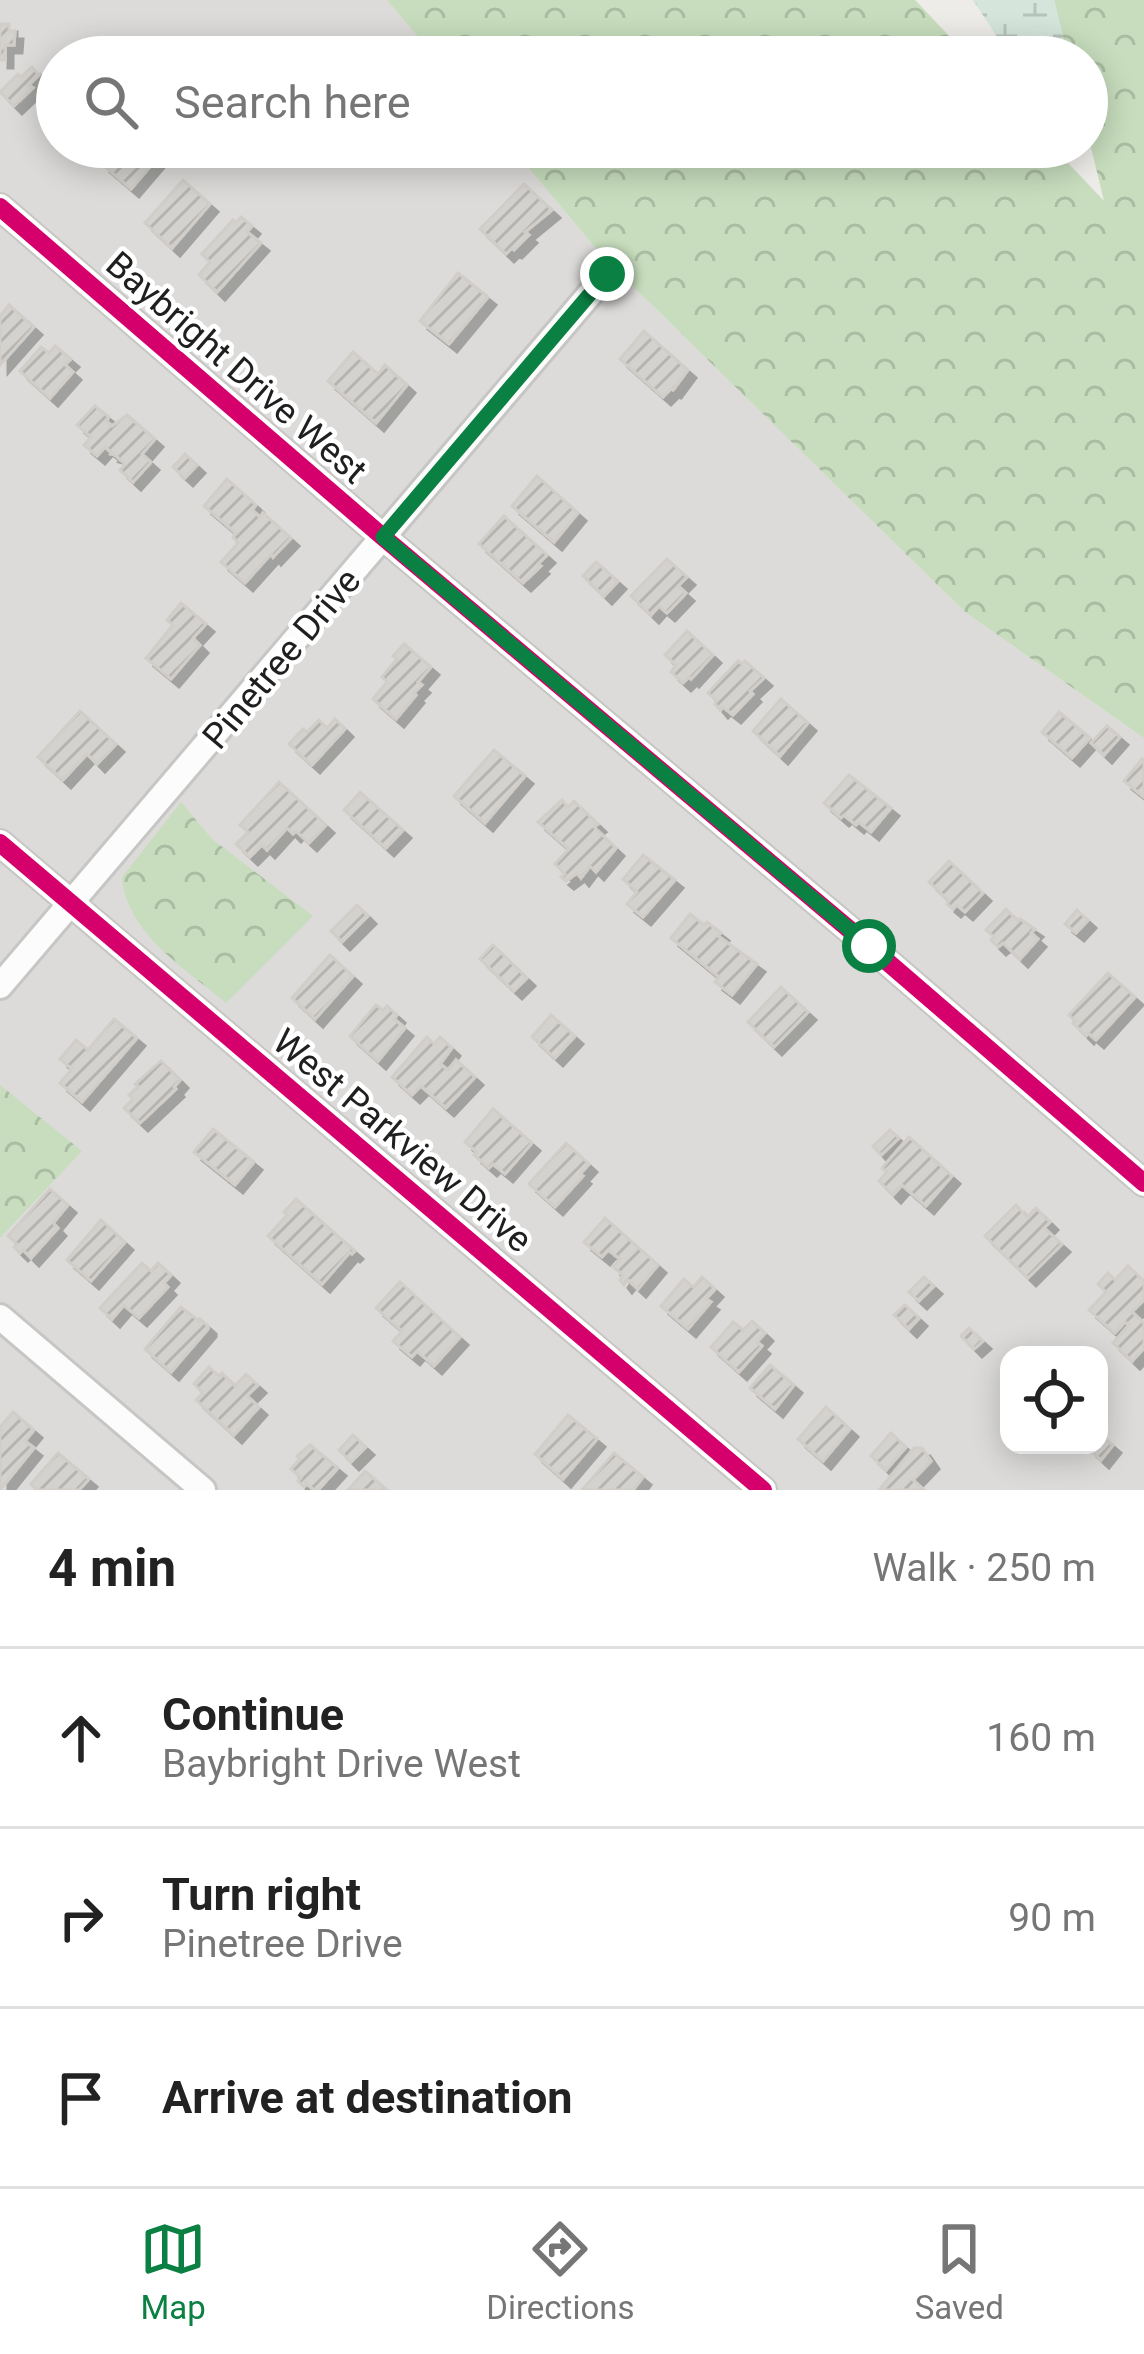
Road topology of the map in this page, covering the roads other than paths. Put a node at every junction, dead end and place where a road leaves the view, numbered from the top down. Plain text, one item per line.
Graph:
1 (0, 207) edge
2 (607, 274) dead end
3 (383, 537) junction
4 (0, 843) edge
5 (71, 904) junction
6 (0, 986) edge
7 (1144, 1183) edge
8 (0, 1317) edge
9 (203, 1490) edge
10 (763, 1490) edge

1 - 3 street, Baybright Drive West
2 - 3 street, Pinetree Drive
3 - 5 street, Pinetree Drive
3 - 7 street, Baybright Drive West
4 - 5 street, West Parkview Drive
5 - 6 street, Pinetree Drive
5 - 10 street, West Parkview Drive
8 - 9 street

